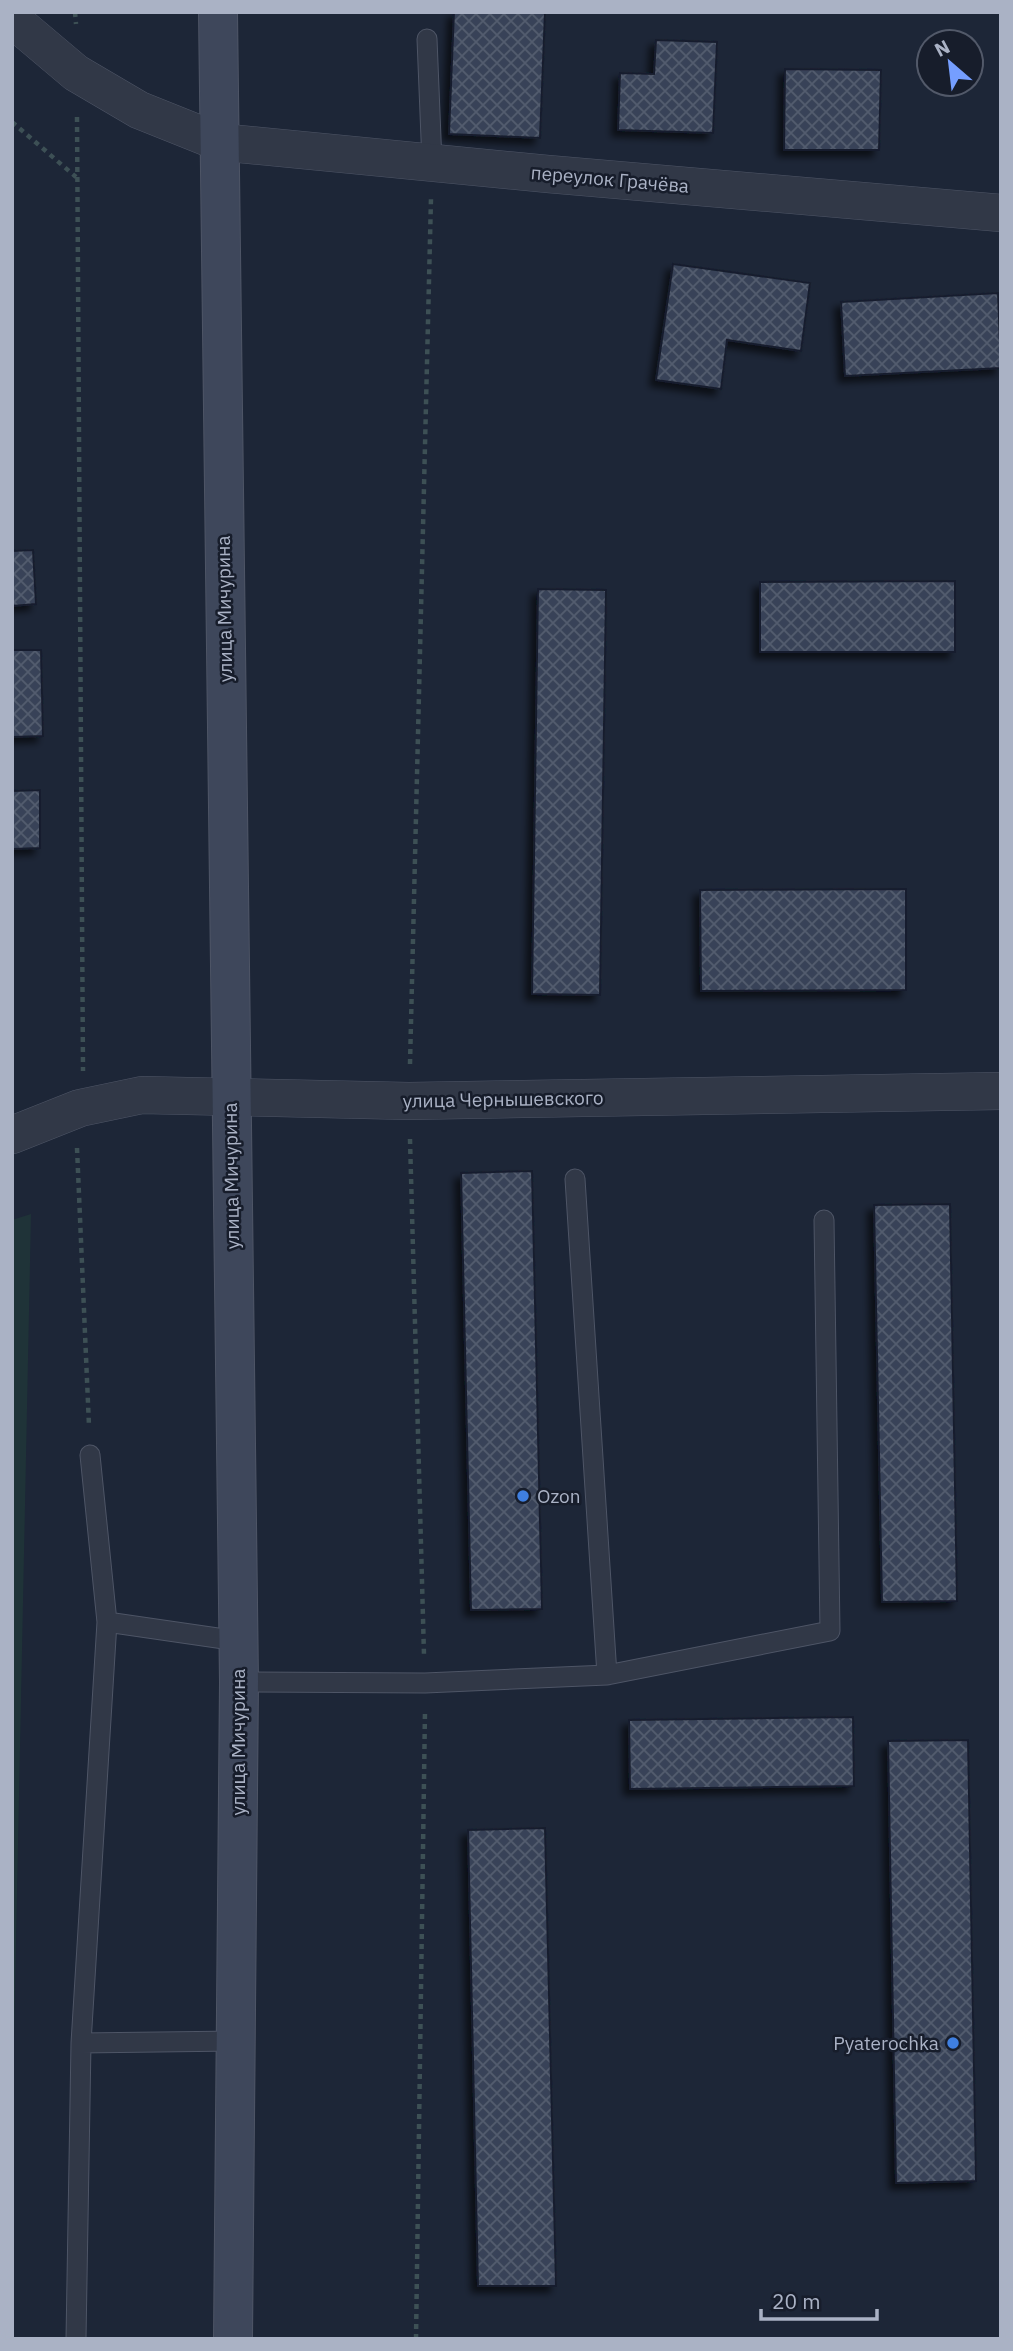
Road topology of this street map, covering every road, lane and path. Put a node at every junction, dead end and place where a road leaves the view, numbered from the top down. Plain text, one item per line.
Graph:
1 (75, 12) edge
2 (218, 12) edge
3 (12, 19) edge
4 (427, 38) dead end
5 (76, 73) junction
6 (12, 122) edge
7 (219, 142) junction
8 (432, 163) junction
9 (77, 178) junction
10 (1001, 213) edge
11 (83, 1072) dead end
12 (1001, 1091) edge
13 (229, 1097) junction
14 (409, 1101) junction
15 (12, 1135) edge
16 (77, 1143) dead end
17 (575, 1179) dead end
18 (824, 1220) dead end
19 (90, 1455) joint
20 (107, 1622) junction
21 (238, 1642) junction
22 (607, 1675) junction
23 (239, 1682) junction
24 (425, 1683) junction
25 (236, 2041) junction
26 (81, 2043) junction
27 (76, 2339) edge
28 (233, 2339) edge
29 (416, 2339) edge

1 - 5 path
2 - 7 main road, улица Мичурина
3 - 5 street, переулок Грачёва
4 - 8 lane
5 - 7 street, переулок Грачёва
5 - 9 path
6 - 9 path
7 - 8 street, переулок Грачёва
7 - 13 main road, улица Мичурина
8 - 10 street, переулок Грачёва
8 - 14 path
9 - 11 path
12 - 14 street, улица Чернышевского
13 - 14 street, улица Чернышевского
13 - 15 street, улица Чернышевского
13 - 21 main road, улица Мичурина
14 - 24 path
16 - 19 path
17 - 22 lane
18 - 22 lane
19 - 20 lane
20 - 21 lane
20 - 26 lane
21 - 23 main road, улица Мичурина
22 - 24 lane
23 - 24 lane
23 - 25 main road, улица Мичурина
24 - 29 path
25 - 26 lane
25 - 28 main road, улица Мичурина
26 - 27 lane

